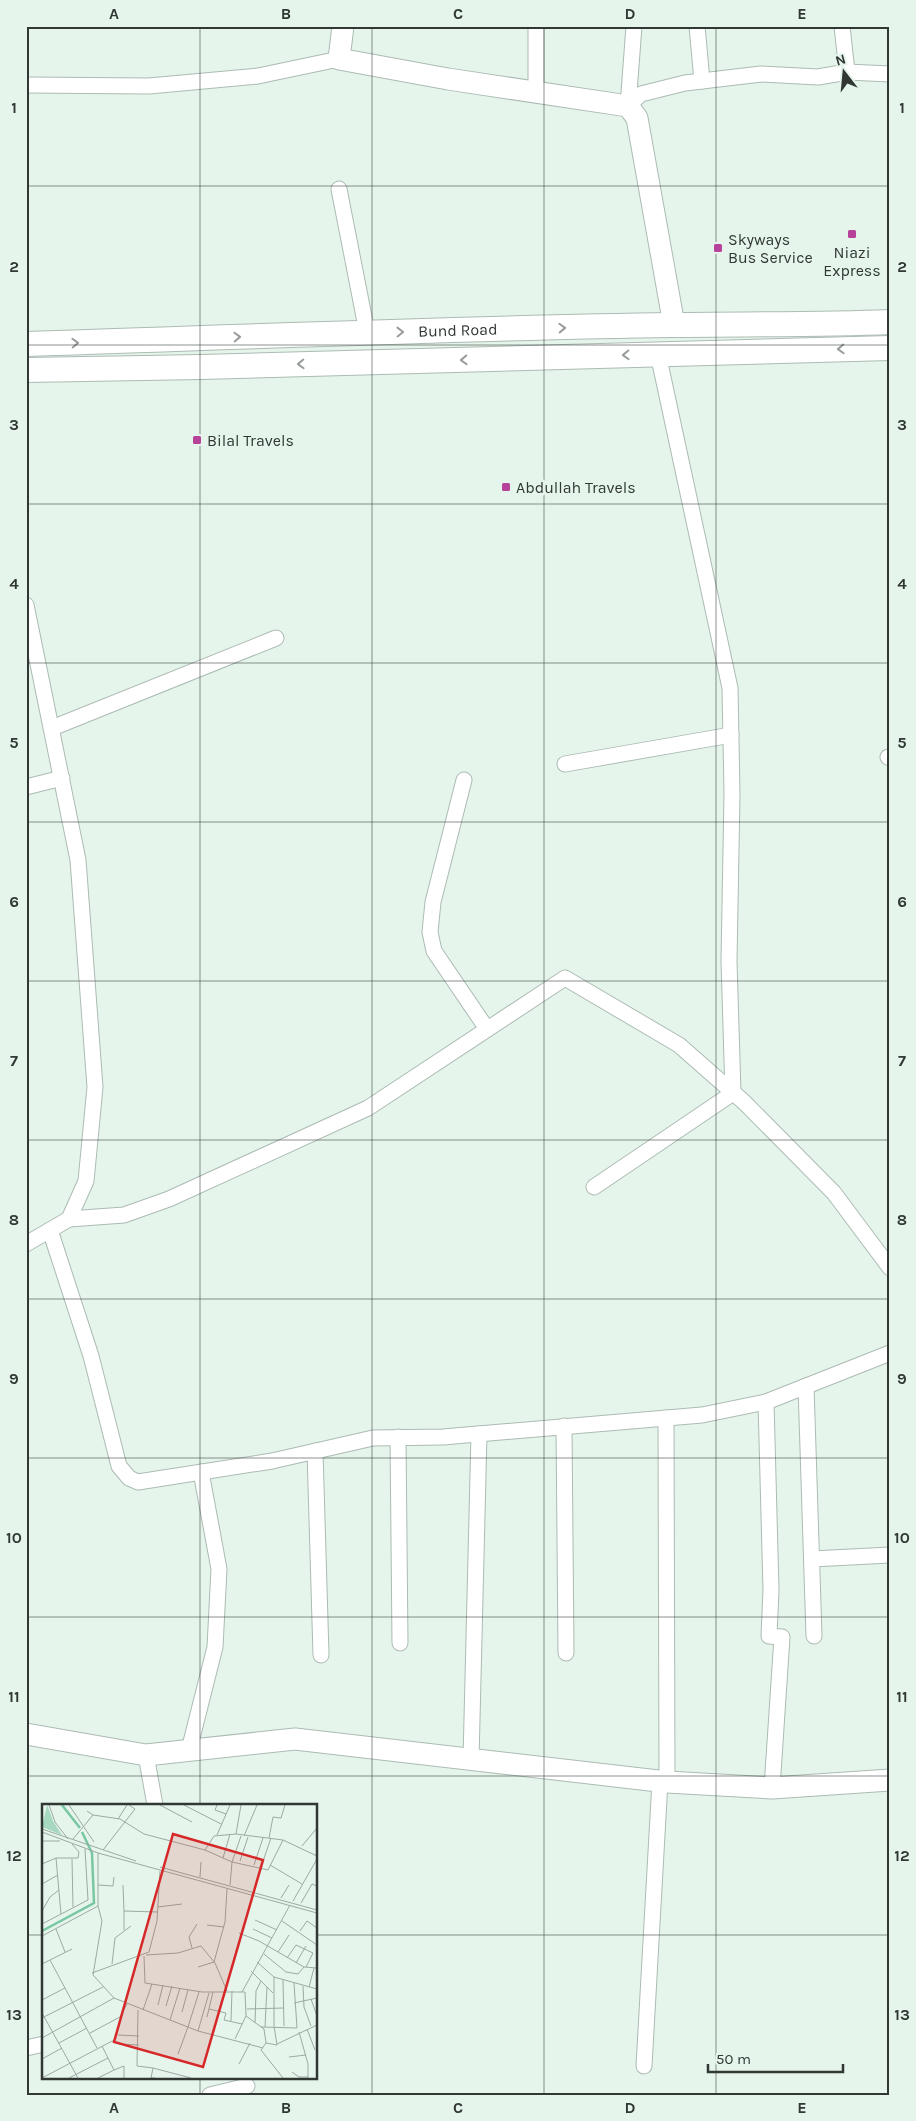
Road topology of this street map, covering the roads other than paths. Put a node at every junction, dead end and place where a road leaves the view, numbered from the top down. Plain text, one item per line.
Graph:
1 (343, 26) edge
2 (536, 26) edge
3 (634, 26) edge
4 (697, 26) edge
5 (842, 26) edge
6 (339, 59) junction
7 (847, 72) junction
8 (890, 74) edge
9 (702, 81) junction
10 (26, 85) edge
11 (536, 92) junction
12 (628, 106) junction
13 (339, 189) dead end
14 (890, 322) edge
15 (674, 325) junction
16 (367, 332) junction
17 (26, 344) edge
18 (890, 348) edge
19 (658, 354) junction
20 (26, 370) edge
21 (26, 605) edge
22 (276, 638) dead end
23 (52, 728) junction
24 (731, 734) junction
25 (565, 764) dead end
26 (62, 778) junction
27 (464, 780) dead end
28 (26, 788) edge
29 (487, 1029) junction
30 (733, 1093) junction
31 (594, 1187) dead end
32 (69, 1219) junction
33 (50, 1230) junction
34 (26, 1244) edge
35 (890, 1268) edge
36 (890, 1353) edge
37 (806, 1386) junction
38 (766, 1402) junction
39 (666, 1418) junction
40 (564, 1426) junction
41 (478, 1434) junction
42 (398, 1437) junction
43 (315, 1451) junction
44 (201, 1472) junction
45 (890, 1556) edge
46 (812, 1559) junction
47 (814, 1636) dead end
48 (400, 1643) dead end
49 (566, 1653) dead end
50 (321, 1656) dead end
51 (26, 1734) edge
52 (189, 1750) junction
53 (146, 1755) junction
54 (471, 1760) junction
55 (890, 1780) edge
56 (664, 1781) junction
57 (772, 1788) junction
58 (155, 1804) edge
59 (42, 2044) edge
60 (26, 2048) edge
61 (644, 2066) dead end
62 (247, 2086) edge
63 (210, 2095) edge

1 - 6 street
2 - 11 street
3 - 12 street
4 - 9 street
5 - 7 street
6 - 10 street
6 - 11 street
7 - 8 street
7 - 9 street
9 - 12 street
11 - 12 street
12 - 15 street
13 - 16 street
14 - 15 main road, Bund Road
16 -> 15 main road, Bund Road
17 -> 16 main road, Bund Road
18 -> 19 main road, Bund Road
19 -> 20 main road, Bund Road
19 - 24 street
21 - 23 street
22 - 23 street
23 - 26 street
24 - 25 street
24 - 30 street
26 - 28 street
26 - 32 street
27 - 29 street
29 - 30 street
29 - 32 street
30 - 31 street
30 - 35 street
32 - 33 street
33 - 34 street
33 - 44 street
36 - 37 street
37 - 38 street
37 - 46 street
38 - 39 street
38 - 57 street
39 - 40 street
39 - 56 street
40 - 41 street
40 - 49 street
41 - 42 street
41 - 54 street
42 - 43 street
42 - 48 street
43 - 44 street
43 - 50 street
44 - 52 street
45 - 46 street
46 - 47 street
51 - 53 street
52 - 53 street
52 - 54 street
53 - 58 street
54 - 56 street
55 - 57 street
56 - 57 street
56 - 61 street
59 - 60 street
62 - 63 street

